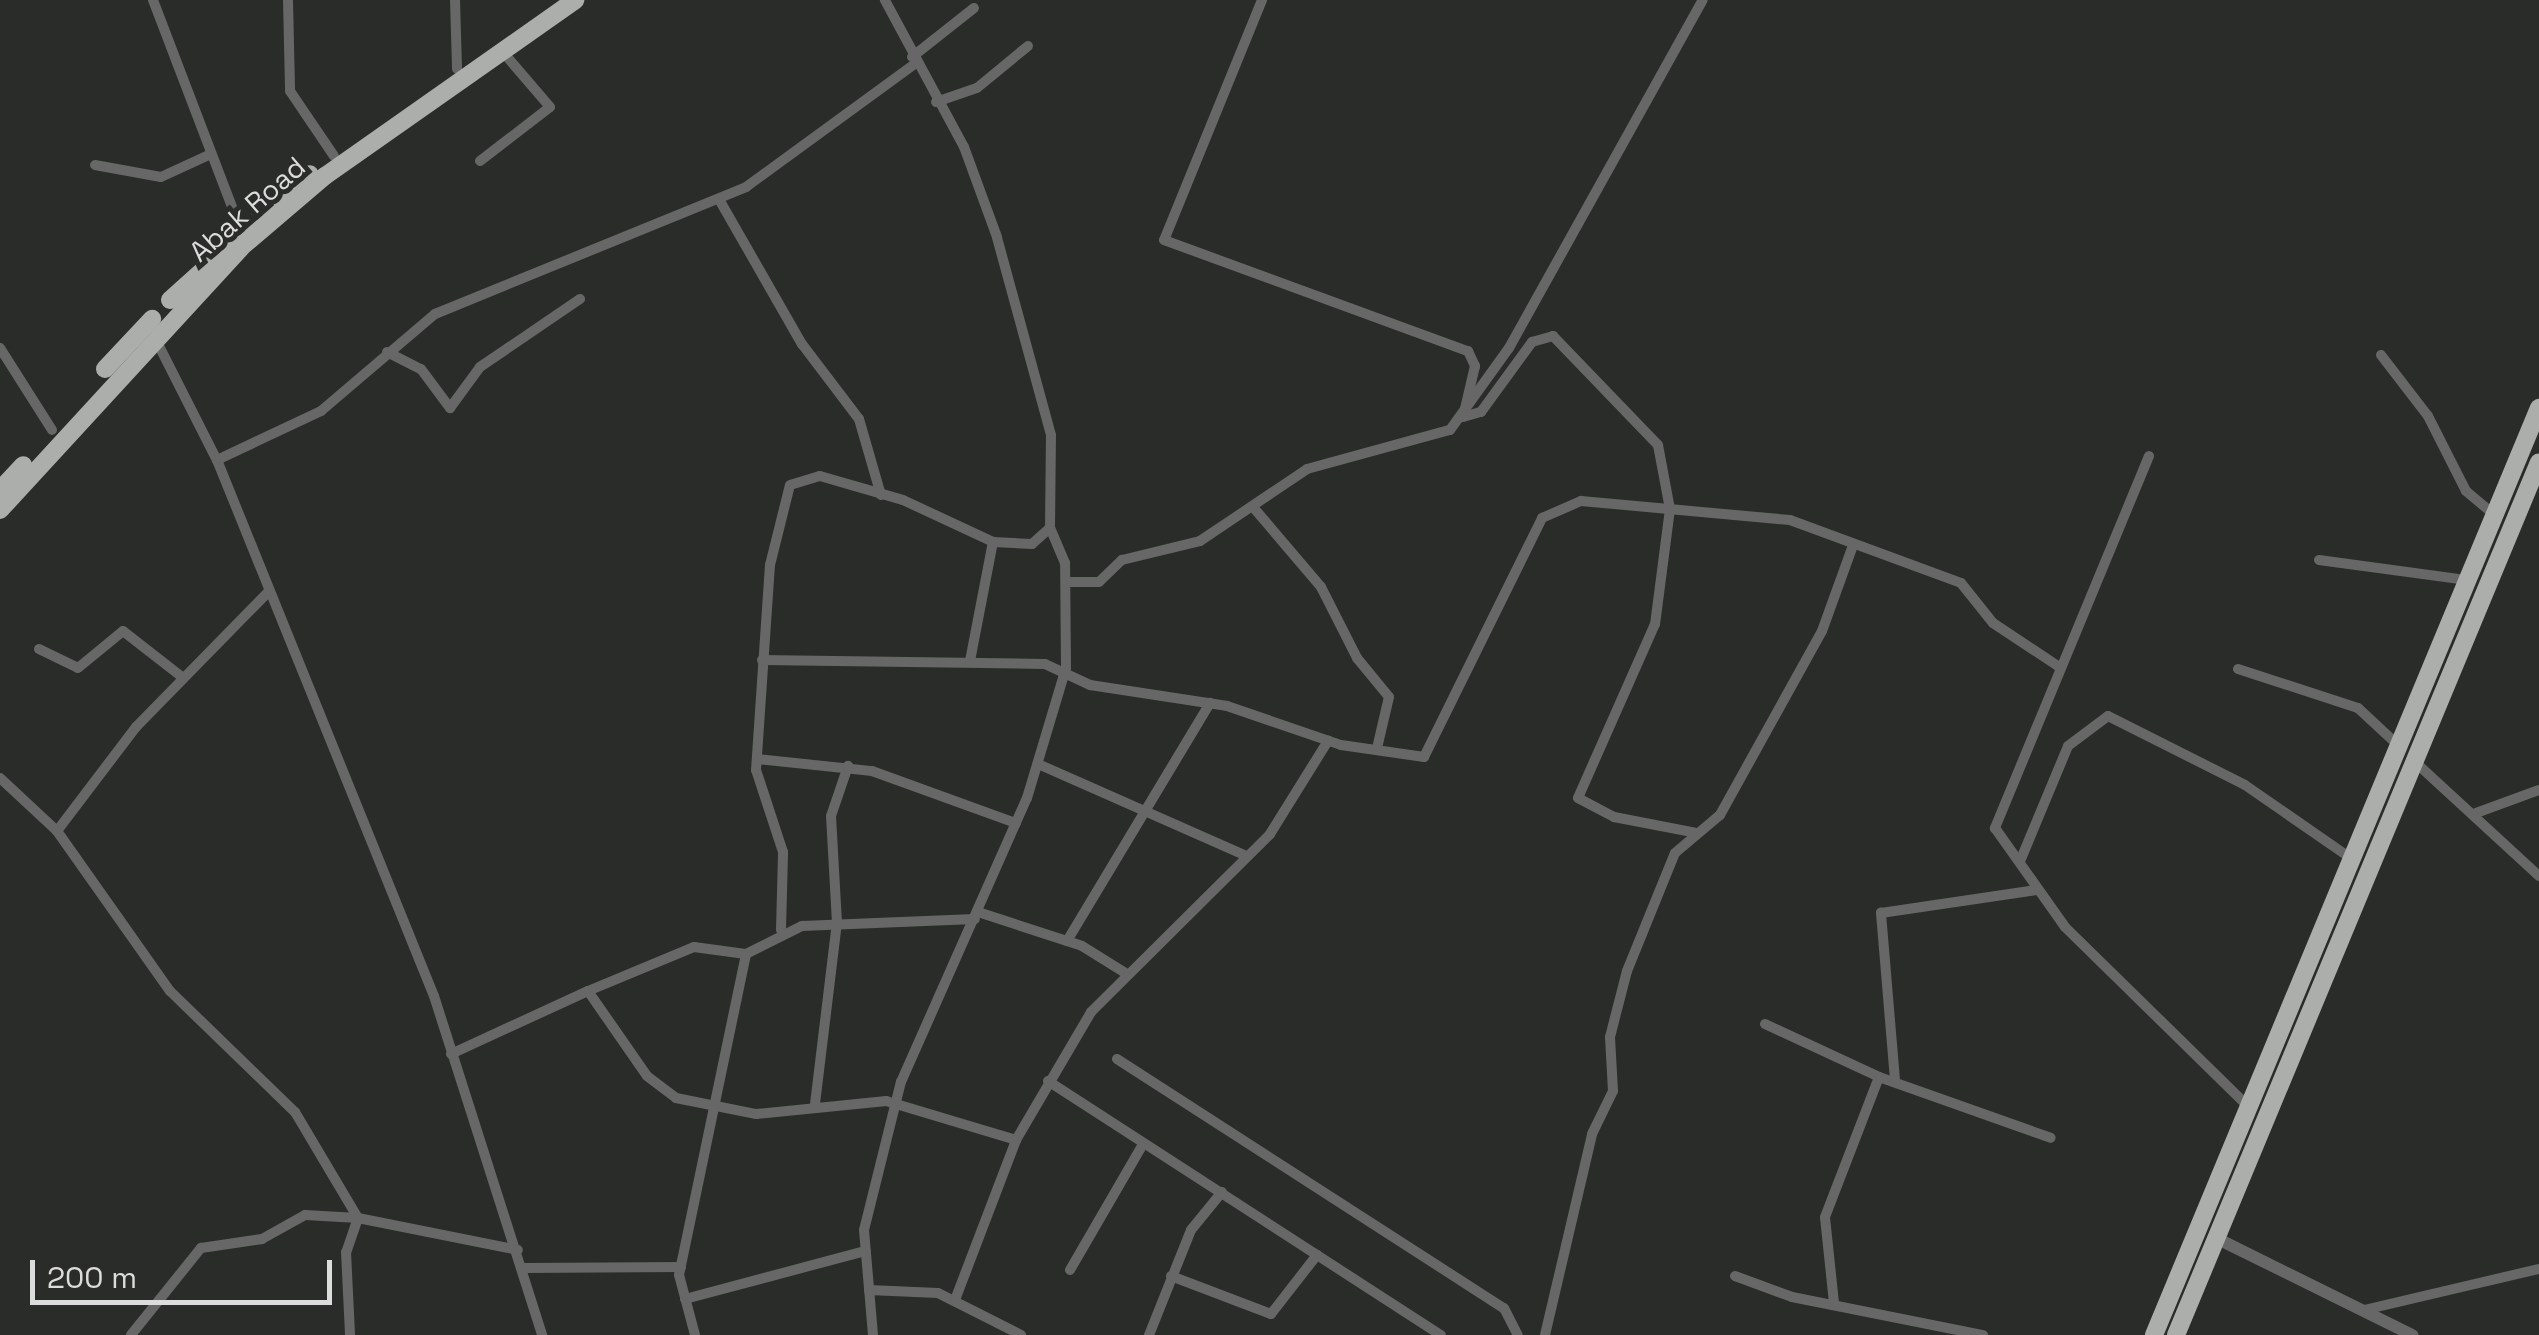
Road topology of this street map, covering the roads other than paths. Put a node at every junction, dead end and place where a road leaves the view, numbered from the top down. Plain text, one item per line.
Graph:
1 (153, 0) edge
2 (288, 0) edge
3 (455, 0) edge
4 (555, 0) edge
5 (575, 0) edge
6 (885, 0) edge
7 (1262, 0) edge
8 (1704, 0) edge
9 (974, 8) dead end
10 (1028, 46) dead end
11 (499, 47) junction
12 (914, 60) junction
13 (457, 69) junction
14 (936, 102) junction
15 (211, 154) junction
16 (334, 156) junction
17 (480, 161) dead end
18 (95, 165) dead end
19 (720, 201) junction
20 (241, 230) junction
21 (580, 299) dead end
22 (153, 334) junction
23 (0, 348) edge
24 (387, 352) junction
25 (2381, 355) dead end
26 (2539, 408) edge
27 (1463, 416) junction
28 (52, 430) junction
29 (2148, 456) dead end
30 (218, 460) junction
31 (2539, 462) edge
32 (0, 490) edge
33 (882, 495) junction
34 (1253, 507) junction
35 (1670, 509) junction
36 (0, 510) edge
37 (2494, 514) junction
38 (1050, 528) junction
39 (992, 542) junction
40 (1852, 548) junction
41 (2319, 560) dead end
42 (2466, 580) junction
43 (1066, 582) junction
44 (269, 591) junction
45 (39, 649) dead end
46 (762, 660) junction
47 (970, 661) junction
48 (2058, 666) junction
49 (2238, 669) dead end
50 (182, 677) junction
51 (1064, 677) junction
52 (1210, 703) junction
53 (1328, 742) junction
54 (2399, 746) junction
55 (1377, 748) junction
56 (757, 759) junction
57 (2413, 761) junction
58 (1038, 764) junction
59 (848, 766) junction
60 (0, 778) edge
61 (2539, 790) edge
62 (1149, 809) junction
63 (2476, 813) junction
64 (1016, 823) junction
65 (57, 831) junction
66 (1696, 833) junction
67 (1246, 856) junction
68 (2021, 859) junction
69 (2352, 859) junction
70 (2539, 876) edge
71 (2036, 890) junction
72 (976, 916) junction
73 (838, 923) junction
74 (781, 930) junction
75 (1067, 941) junction
76 (746, 954) junction
77 (1126, 974) junction
78 (588, 991) junction
79 (1765, 1024) dead end
80 (451, 1054) junction
81 (1118, 1059) dead end
82 (1880, 1078) junction
83 (1895, 1080) junction
84 (1048, 1081) junction
85 (899, 1103) junction
86 (816, 1104) junction
87 (2250, 1108) junction
88 (716, 1110) junction
89 (2051, 1138) dead end
90 (1016, 1140) junction
91 (1142, 1144) junction
92 (1222, 1192) junction
93 (358, 1218) junction
94 (2216, 1238) junction
95 (518, 1250) junction
96 (866, 1252) junction
97 (1318, 1255) junction
98 (681, 1267) junction
99 (523, 1268) junction
100 (2539, 1269) edge
101 (1070, 1270) dead end
102 (1172, 1276) junction
103 (1735, 1276) dead end
104 (869, 1290) junction
105 (685, 1300) junction
106 (955, 1300) junction
107 (1834, 1303) junction
108 (2364, 1310) junction
109 (131, 1335) edge
110 (350, 1335) edge
111 (542, 1335) edge
112 (695, 1335) edge
113 (873, 1335) edge
114 (1021, 1335) edge
115 (1149, 1335) edge
116 (1441, 1335) edge
117 (1518, 1335) edge
118 (1546, 1335) edge
119 (1983, 1335) edge
120 (2154, 1335) edge
121 (2176, 1335) edge
122 (2412, 1335) edge

1 - 15 street
2 - 16 street
3 - 13 street
4 - 11 highway, Abak Road
5 - 11 highway, Abak Road
6 - 12 street
7 - 27 street
8 - 27 street
9 - 12 street
10 - 14 street
11 - 13 highway, Abak Road
11 - 17 street
11 - 22 highway, Abak Road
12 - 14 street
12 - 19 street
13 - 16 highway, Abak Road
14 - 38 street
15 - 18 street
15 - 20 street
16 - 20 highway, Abak Road
19 - 24 street
19 - 33 street
20 - 28 highway, Abak Road
21 - 24 street
22 - 30 street
22 - 36 highway, Abak Road
23 - 28 street
24 - 30 street
25 - 37 street
26 - 37 highway
27 - 34 street
27 - 35 street
28 - 32 highway, Abak Road
29 - 48 street
30 - 44 street
31 - 57 highway
33 - 39 street
33 - 46 street
34 - 43 street
34 - 55 street
35 - 40 street
35 - 55 street
35 - 66 street
37 - 42 highway
38 - 39 street
38 - 43 street
39 - 47 street
40 - 48 street
40 - 66 street
41 - 42 street
42 - 54 highway
43 - 51 street
44 - 50 street
44 - 80 street
45 - 50 street
46 - 47 street
46 - 56 street
47 - 51 street
48 - 68 street
49 - 54 street
50 - 65 street
51 - 52 street
51 - 58 street
52 - 53 street
52 - 62 street
53 - 55 street
53 - 67 street
54 - 69 highway
56 - 59 street
56 - 74 street
57 - 63 street
57 - 94 highway
58 - 62 street
58 - 64 street
59 - 64 street
59 - 73 street
60 - 65 street
61 - 63 street
62 - 67 street
62 - 75 street
63 - 70 street
64 - 72 street
65 - 93 street
66 - 118 street
67 - 77 street
68 - 69 street
68 - 71 street
69 - 87 highway
71 - 83 street
71 - 87 street
72 - 73 street
72 - 75 street
72 - 85 street
73 - 74 street
73 - 86 street
74 - 76 street
75 - 77 street
76 - 78 street
76 - 88 street
77 - 84 street
78 - 80 street
78 - 88 street
79 - 82 street
80 - 95 street
81 - 117 street
82 - 83 street
82 - 107 street
83 - 89 street
84 - 90 street
84 - 91 street
85 - 86 street
85 - 90 street
85 - 96 street
86 - 88 street
87 - 120 highway
88 - 98 street
90 - 106 street
91 - 92 street
91 - 101 street
92 - 97 street
92 - 102 street
93 - 95 street
93 - 109 street
93 - 110 street
94 - 108 street
94 - 121 highway
95 - 99 street
96 - 104 street
96 - 105 street
97 - 102 street
97 - 116 street
98 - 99 street
98 - 105 street
99 - 111 street
100 - 108 street
102 - 115 street
103 - 107 street
104 - 106 street
104 - 113 street
105 - 112 street
106 - 114 street
107 - 119 street
108 - 122 street

